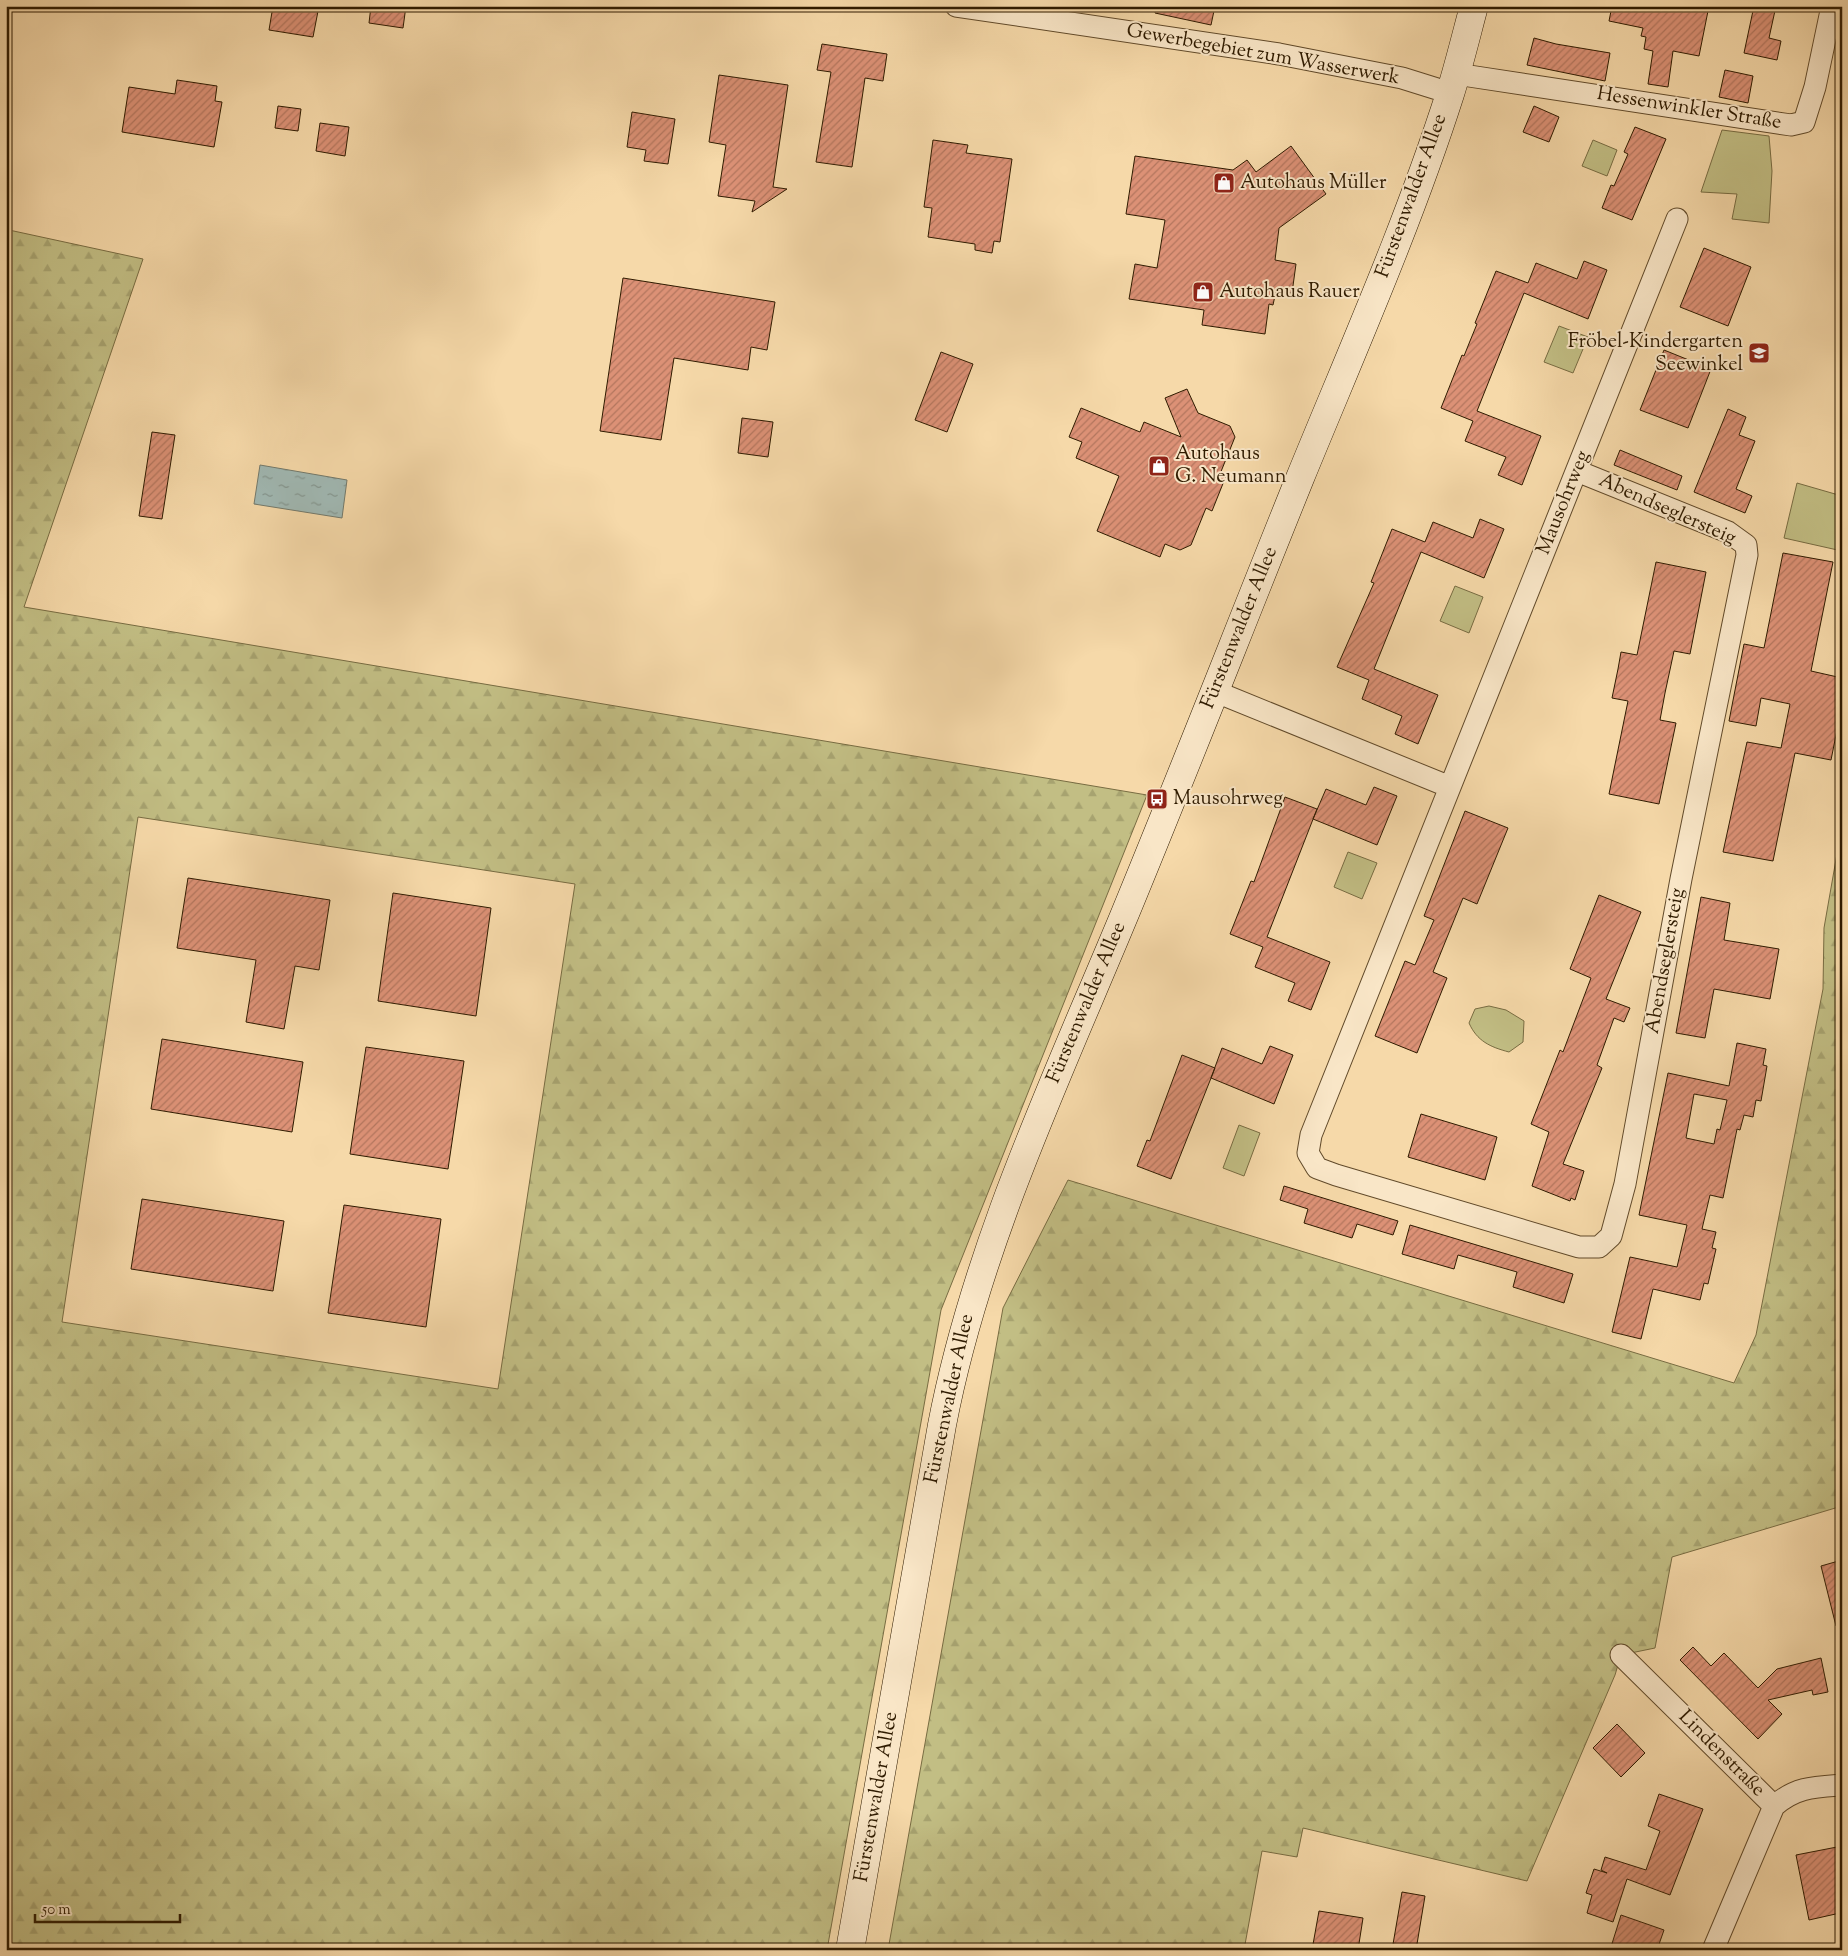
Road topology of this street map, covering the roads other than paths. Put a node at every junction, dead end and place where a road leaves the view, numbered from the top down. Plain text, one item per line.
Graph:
1 (956, 6) edge
2 (1474, 6) edge
3 (1832, 6) edge
4 (1453, 83) junction
5 (1677, 219) dead end
6 (1577, 471) junction
7 (1214, 691) junction
8 (1450, 786) junction
9 (1308, 1152) joint
10 (1622, 1655) dead end
11 (1842, 1785) edge
12 (1774, 1806) junction
13 (850, 1950) edge
14 (1713, 1950) edge

1 - 4 street, Gewerbegebiet zum Wasserwerk
2 - 4 main road, Fürstenwalder Allee
3 - 4 street, Hessenwinkler Straße
4 - 7 main road, Fürstenwalder Allee
5 - 6 street, Mausohrweg
6 - 8 street, Mausohrweg
6 - 9 street, Abendseglersteig
7 - 8 street
7 - 13 main road, Fürstenwalder Allee
8 - 9 street, Mausohrweg
10 - 12 street, Lindenstraße
11 - 12 street
12 - 14 street, Lindenstraße

